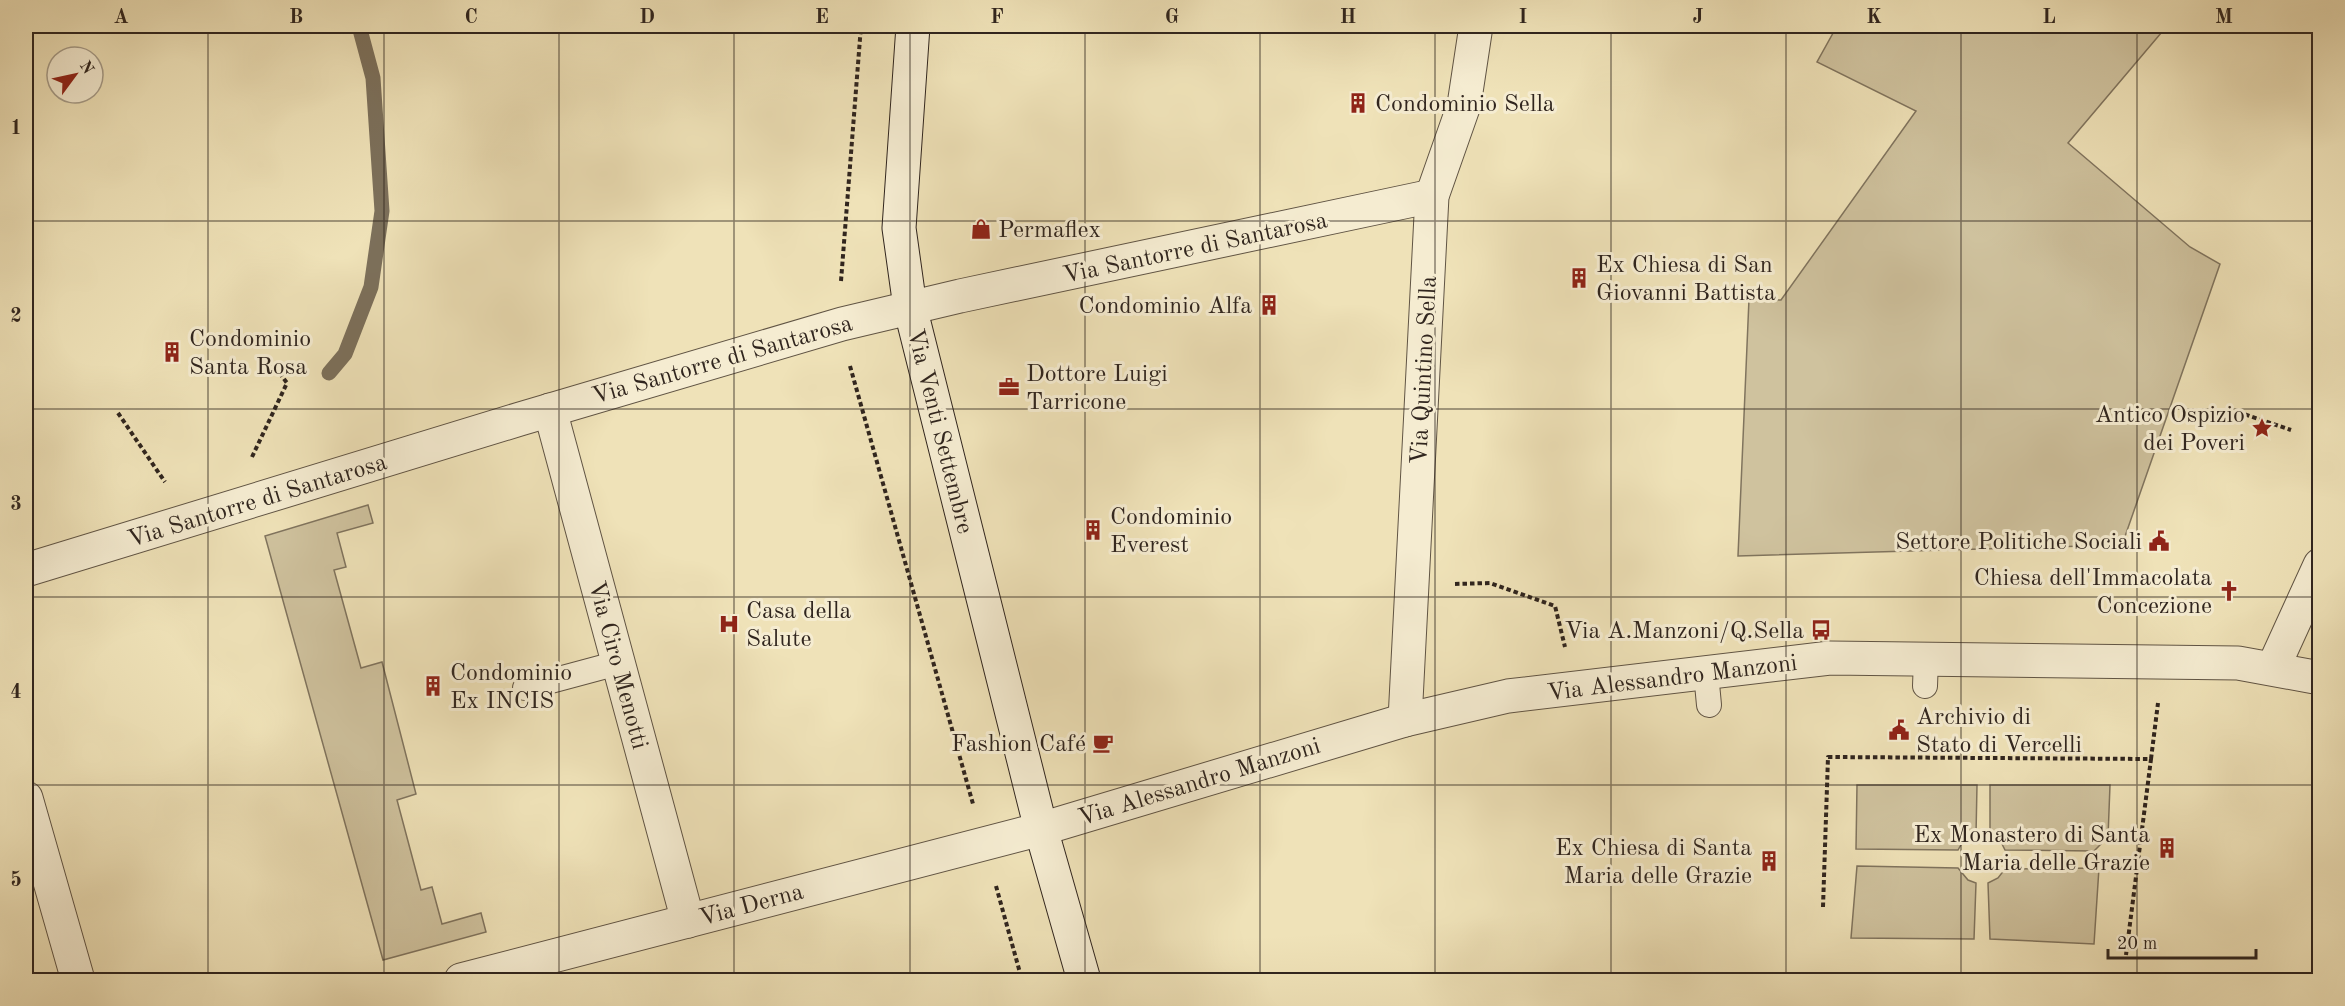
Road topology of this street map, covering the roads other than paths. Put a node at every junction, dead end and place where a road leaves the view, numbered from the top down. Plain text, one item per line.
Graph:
1 (913, 26) edge
2 (1476, 26) edge
3 (1432, 196) junction
4 (910, 308) junction
5 (550, 410) junction
6 (2319, 565) edge
7 (26, 570) edge
8 (618, 663) junction
9 (2273, 668) junction
10 (1706, 673) junction
11 (2319, 678) edge
12 (525, 688) dead end
13 (1709, 705) dead end
14 (1404, 720) junction
15 (26, 798) edge
16 (1041, 828) junction
17 (688, 921) junction
18 (78, 981) edge
19 (461, 981) edge
20 (1084, 981) edge

1 - 4 street, Via Venti Settembre
2 - 3 street, Via Quintino Sella
3 - 4 street, Via Santorre di Santarosa
3 - 14 street, Via Quintino Sella
4 - 5 street, Via Santorre di Santarosa
4 - 16 street, Via Venti Settembre
5 - 7 street, Via Santorre di Santarosa
5 - 8 street, Via Ciro Menotti
6 - 9 street
8 - 12 lane
8 - 17 street, Via Ciro Menotti
9 - 10 street, Via Alessandro Manzoni
9 - 11 street, Via Alessandro Manzoni
10 - 13 lane
10 - 14 street, Via Alessandro Manzoni
14 - 16 street, Via Alessandro Manzoni
15 - 18 street
16 - 17 street, Via Derna
16 - 20 street, Via Venti Settembre
17 - 19 street, Via Derna

